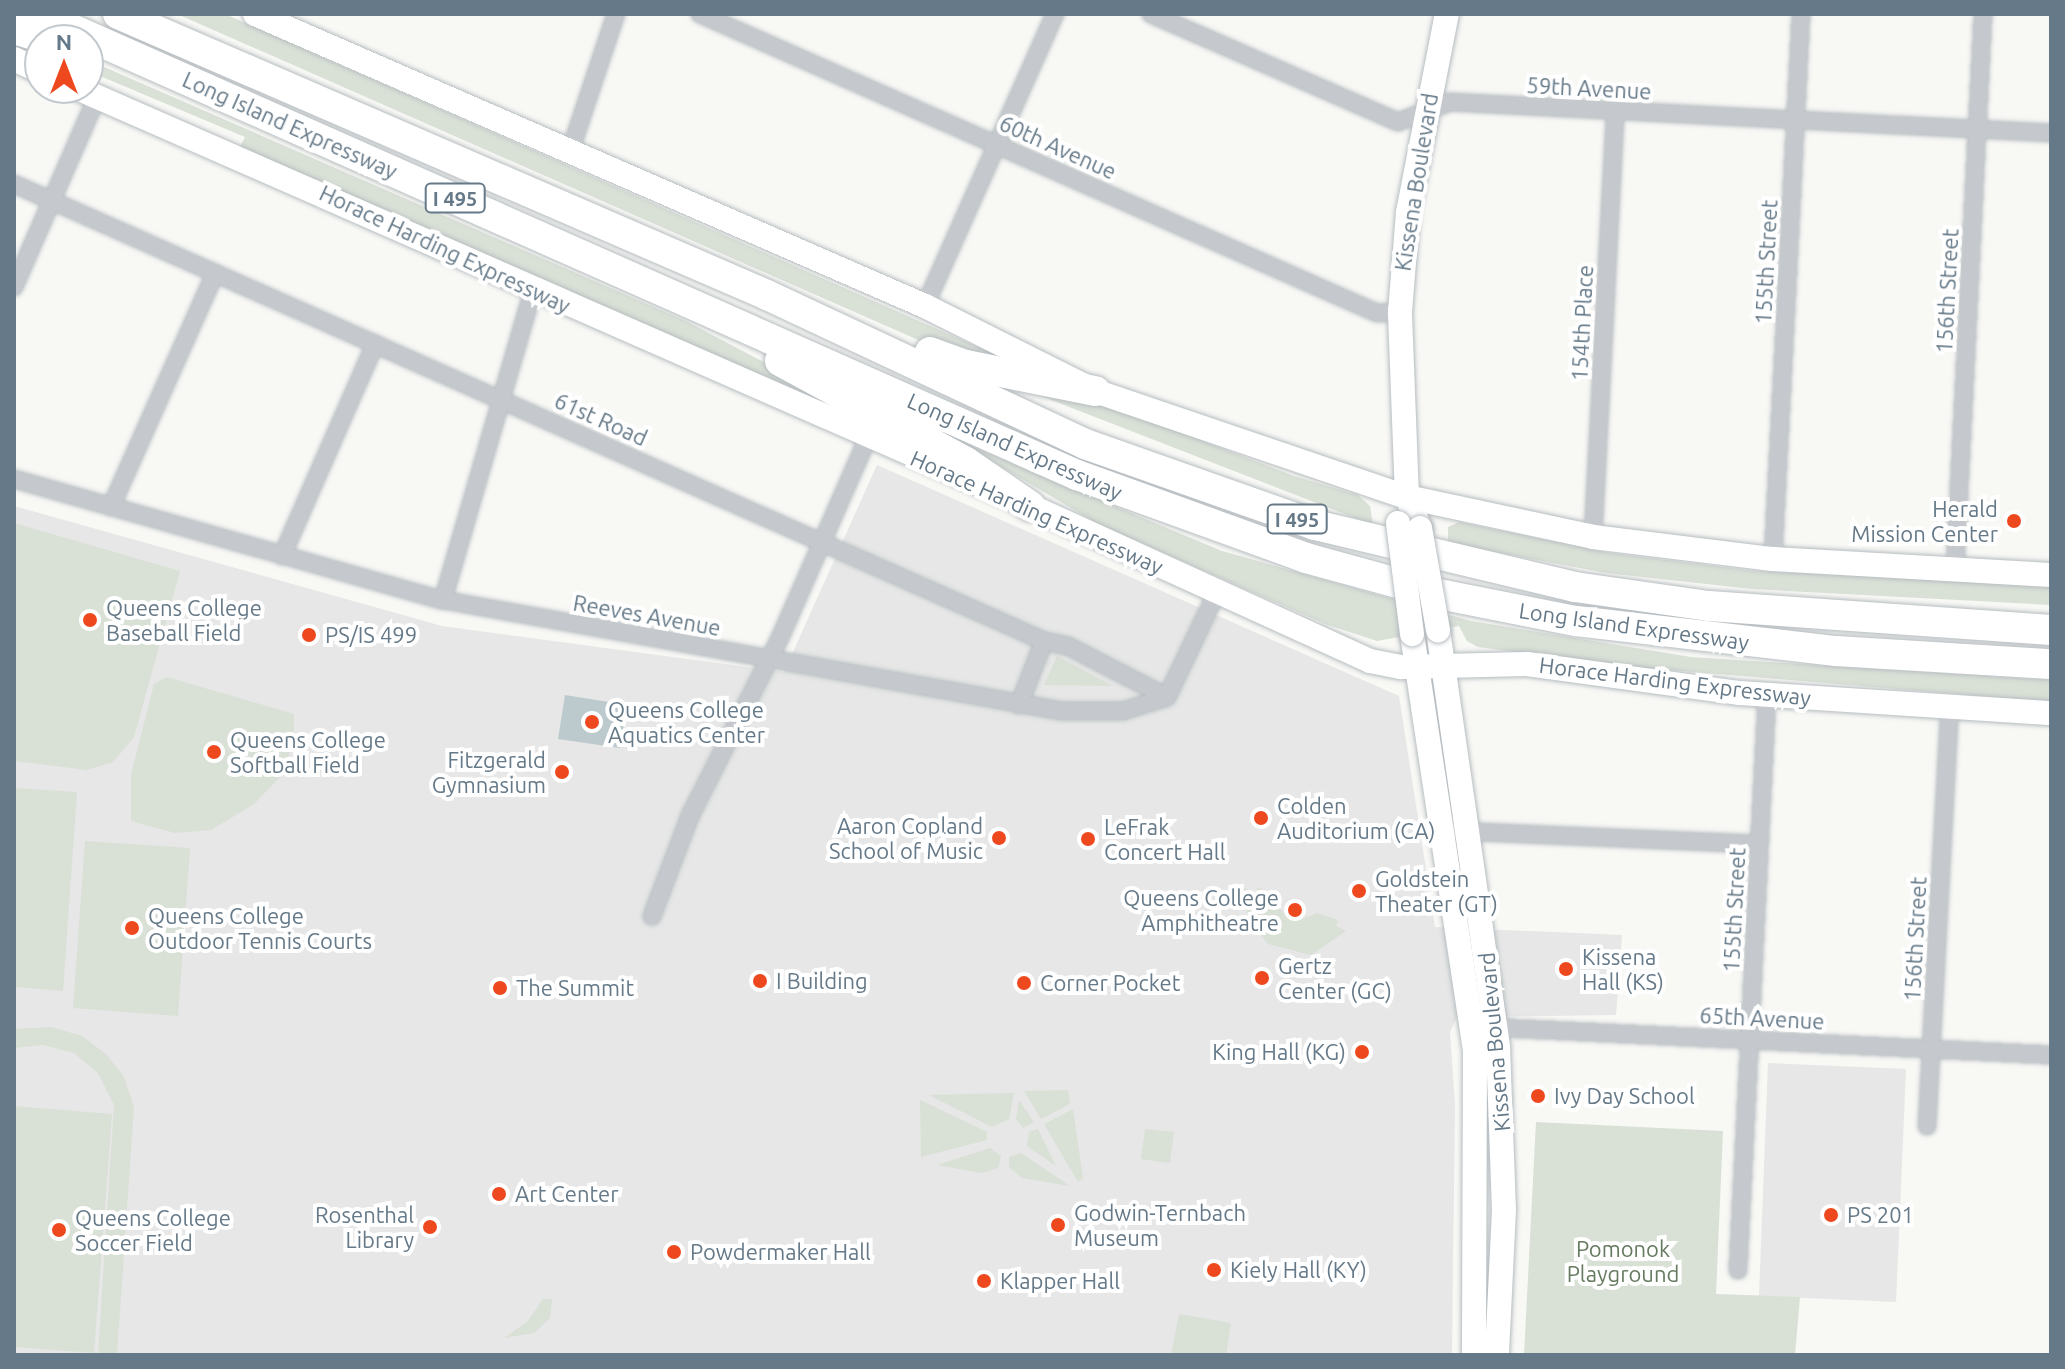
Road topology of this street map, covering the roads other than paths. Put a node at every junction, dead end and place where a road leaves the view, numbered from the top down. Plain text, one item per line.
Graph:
1 (38, 14) edge
2 (118, 14) edge
3 (158, 14) edge
4 (255, 14) edge
5 (616, 14) edge
6 (700, 14) edge
7 (1055, 14) edge
8 (1151, 14) edge
9 (1447, 14) edge
10 (1801, 14) edge
11 (1983, 14) edge
12 (104, 59) edge
13 (244, 70) junction
14 (104, 100) edge
15 (239, 103) junction
16 (83, 104) edge
17 (1426, 111) junction
18 (1615, 111) junction
19 (1796, 120) junction
20 (1977, 130) junction
21 (2051, 133) edge
22 (997, 143) junction
23 (571, 149) junction
24 (14, 184) edge
25 (52, 200) junction
26 (215, 273) junction
27 (14, 287) edge
28 (533, 290) junction
29 (670, 292) junction
30 (767, 295) junction
31 (925, 306) junction
32 (1400, 312) junction
33 (375, 344) junction
34 (1095, 391) junction
35 (502, 399) junction
36 (868, 438) junction
37 (14, 479) edge
38 (1407, 497) junction
39 (1030, 506) junction
40 (111, 507) junction
41 (1409, 525) junction
42 (1593, 537) junction
43 (822, 542) junction
44 (282, 556) junction
45 (1773, 559) junction
46 (1955, 570) junction
47 (2051, 575) edge
48 (1217, 592) junction
49 (443, 600) junction
50 (2051, 630) edge
51 (1044, 641) junction
52 (767, 659) junction
53 (1443, 664) junction
54 (2051, 664) edge
55 (1417, 666) junction
56 (1767, 695) junction
57 (1167, 697) junction
58 (1019, 705) junction
59 (1950, 706) junction
60 (2051, 713) edge
61 (1470, 830) junction
62 (1444, 831) junction
63 (1759, 844) junction
64 (652, 916) dead end
65 (1484, 1027) junction
66 (1749, 1040) junction
67 (1931, 1049) junction
68 (2051, 1055) edge
69 (1927, 1126) dead end
70 (1738, 1270) dead end
71 (1474, 1355) edge
72 (1497, 1355) edge

1 - 15 highway, Long Island Expressway / I 495
2 - 13 highway, Long Island Expressway / I 495
3 - 13 highway
4 - 23 main road
5 - 23 street
6 - 22 street, 60th Avenue
7 - 22 street
8 - 17 street, 59th Avenue
9 - 17 main road, Kissena Boulevard
10 - 19 street, 155th Street
11 - 20 street, 156th Street
12 - 15 highway
13 - 30 highway, Long Island Expressway / I 495
14 - 28 main road, Horace Harding Expressway
15 - 29 highway, Long Island Expressway / I 495
16 - 25 street
17 - 18 street, 59th Avenue
17 - 32 main road, Kissena Boulevard
18 - 19 street, 59th Avenue
18 - 42 street, 154th Place
19 - 20 street, 59th Avenue
19 - 45 street, 155th Street
20 - 21 street, 59th Avenue
20 - 46 street, 156th Street
22 - 31 street
22 - 32 street, 60th Avenue
23 - 31 main road
24 - 25 street, 61st Road
25 - 26 street, 61st Road
25 - 27 street
26 - 33 street, 61st Road
26 - 40 street
28 - 35 street
28 - 36 main road, Horace Harding Expressway
29 - 39 highway
29 - 54 highway, Long Island Expressway / I 495
30 - 34 highway
30 - 50 highway, Long Island Expressway / I 495
31 - 34 main road
32 - 38 main road, Kissena Boulevard
33 - 35 street, 61st Road
33 - 44 street
34 - 38 main road
35 - 43 street, 61st Road
35 - 49 street
36 - 39 main road, Horace Harding Expressway
36 - 43 street
37 - 40 street, Reeves Avenue
38 - 41 main road, Kissena Boulevard
38 - 42 main road
39 - 48 main road, Horace Harding Expressway
40 - 44 street, Reeves Avenue
41 - 53 main road, Kissena Boulevard, bridge
41 - 55 main road, Kissena Boulevard, bridge
42 - 45 main road
43 - 51 street, 61st Road
43 - 52 street
44 - 49 street, Reeves Avenue
45 - 46 main road
46 - 47 main road
48 - 55 main road, Horace Harding Expressway
48 - 57 street
49 - 52 street, Reeves Avenue
51 - 57 street, 61st Road
51 - 58 street
52 - 58 street, Reeves Avenue
52 - 64 street
53 - 55 main road, Horace Harding Expressway
53 - 56 main road, Horace Harding Expressway
53 - 61 main road, Kissena Boulevard
55 - 62 main road, Kissena Boulevard
56 - 59 main road, Horace Harding Expressway
56 - 63 street, 155th Street
57 - 58 street, Reeves Avenue
59 - 60 main road, Horace Harding Expressway
59 - 67 street, 156th Street
61 - 62 street
61 - 63 street
61 - 65 main road, Kissena Boulevard
62 - 65 main road, Kissena Boulevard
63 - 66 street, 155th Street
65 - 66 street, 65th Avenue
65 - 71 main road, Kissena Boulevard
65 - 72 main road, Kissena Boulevard
66 - 67 street, 65th Avenue
66 - 70 street, 155th Street
67 - 68 street, 65th Avenue
67 - 69 street, 156th Street

